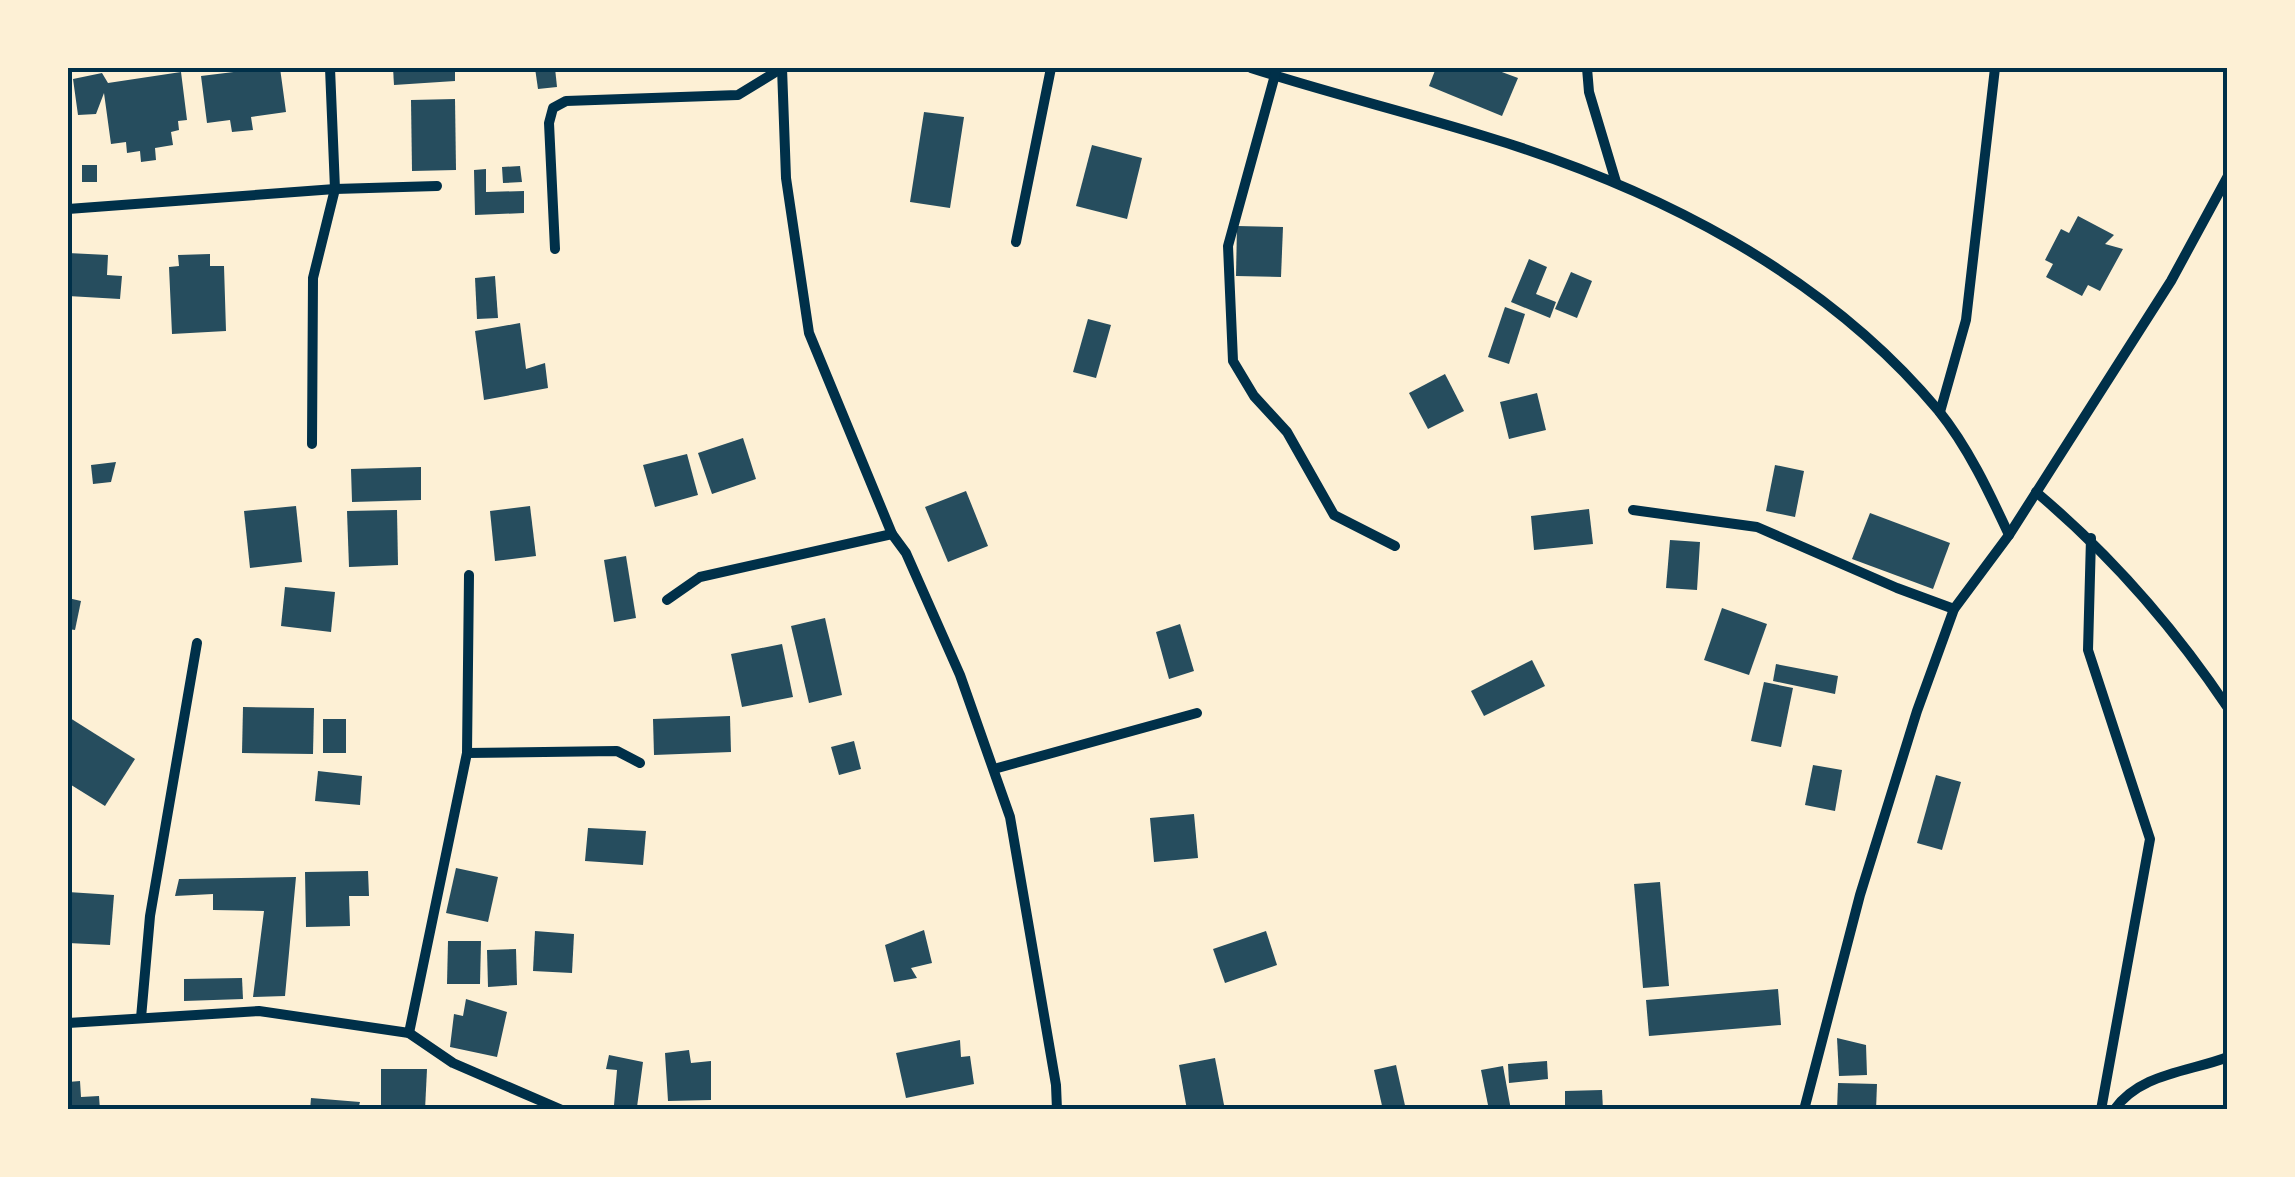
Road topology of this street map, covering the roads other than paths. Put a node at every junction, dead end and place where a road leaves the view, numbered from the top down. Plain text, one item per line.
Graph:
1 (330, 68) edge
2 (782, 68) edge
3 (1051, 68) edge
4 (1252, 68) edge
5 (1587, 68) edge
6 (1995, 68) edge
7 (1275, 76) junction
8 (2228, 176) edge
9 (1616, 182) junction
10 (437, 186) dead end
11 (334, 189) junction
12 (68, 209) edge
13 (1016, 242) dead end
14 (555, 249) dead end
15 (1940, 412) junction
16 (312, 444) dead end
17 (2036, 492) junction
18 (1633, 510) dead end
19 (892, 534) junction
20 (2009, 534) junction
21 (2091, 538) junction
22 (1395, 546) dead end
23 (469, 575) dead end
24 (666, 600) dead end
25 (1954, 609) junction
26 (197, 643) dead end
27 (2228, 708) edge
28 (1197, 714) dead end
29 (467, 754) junction
30 (640, 763) dead end
31 (994, 769) junction
32 (141, 1018) junction
33 (68, 1023) edge
34 (409, 1032) junction
35 (2228, 1056) edge
36 (562, 1110) edge
37 (1057, 1110) edge
38 (1804, 1110) edge
39 (2101, 1110) edge
40 (2114, 1110) edge

1 - 11 street
2 - 14 street
2 - 19 street
3 - 13 street
4 - 7 street
5 - 9 street
6 - 15 street
7 - 9 street
7 - 22 street
8 - 17 street
9 - 15 street
10 - 11 street
11 - 12 street
11 - 16 street
15 - 20 street
17 - 20 street
17 - 21 street
18 - 25 street
19 - 24 street
19 - 31 street
20 - 25 street
21 - 27 street
21 - 39 street
23 - 29 street
25 - 38 street
26 - 32 street
28 - 31 street
29 - 30 street
29 - 34 street
31 - 37 street
32 - 33 street
32 - 34 street
34 - 36 street
35 - 40 street

